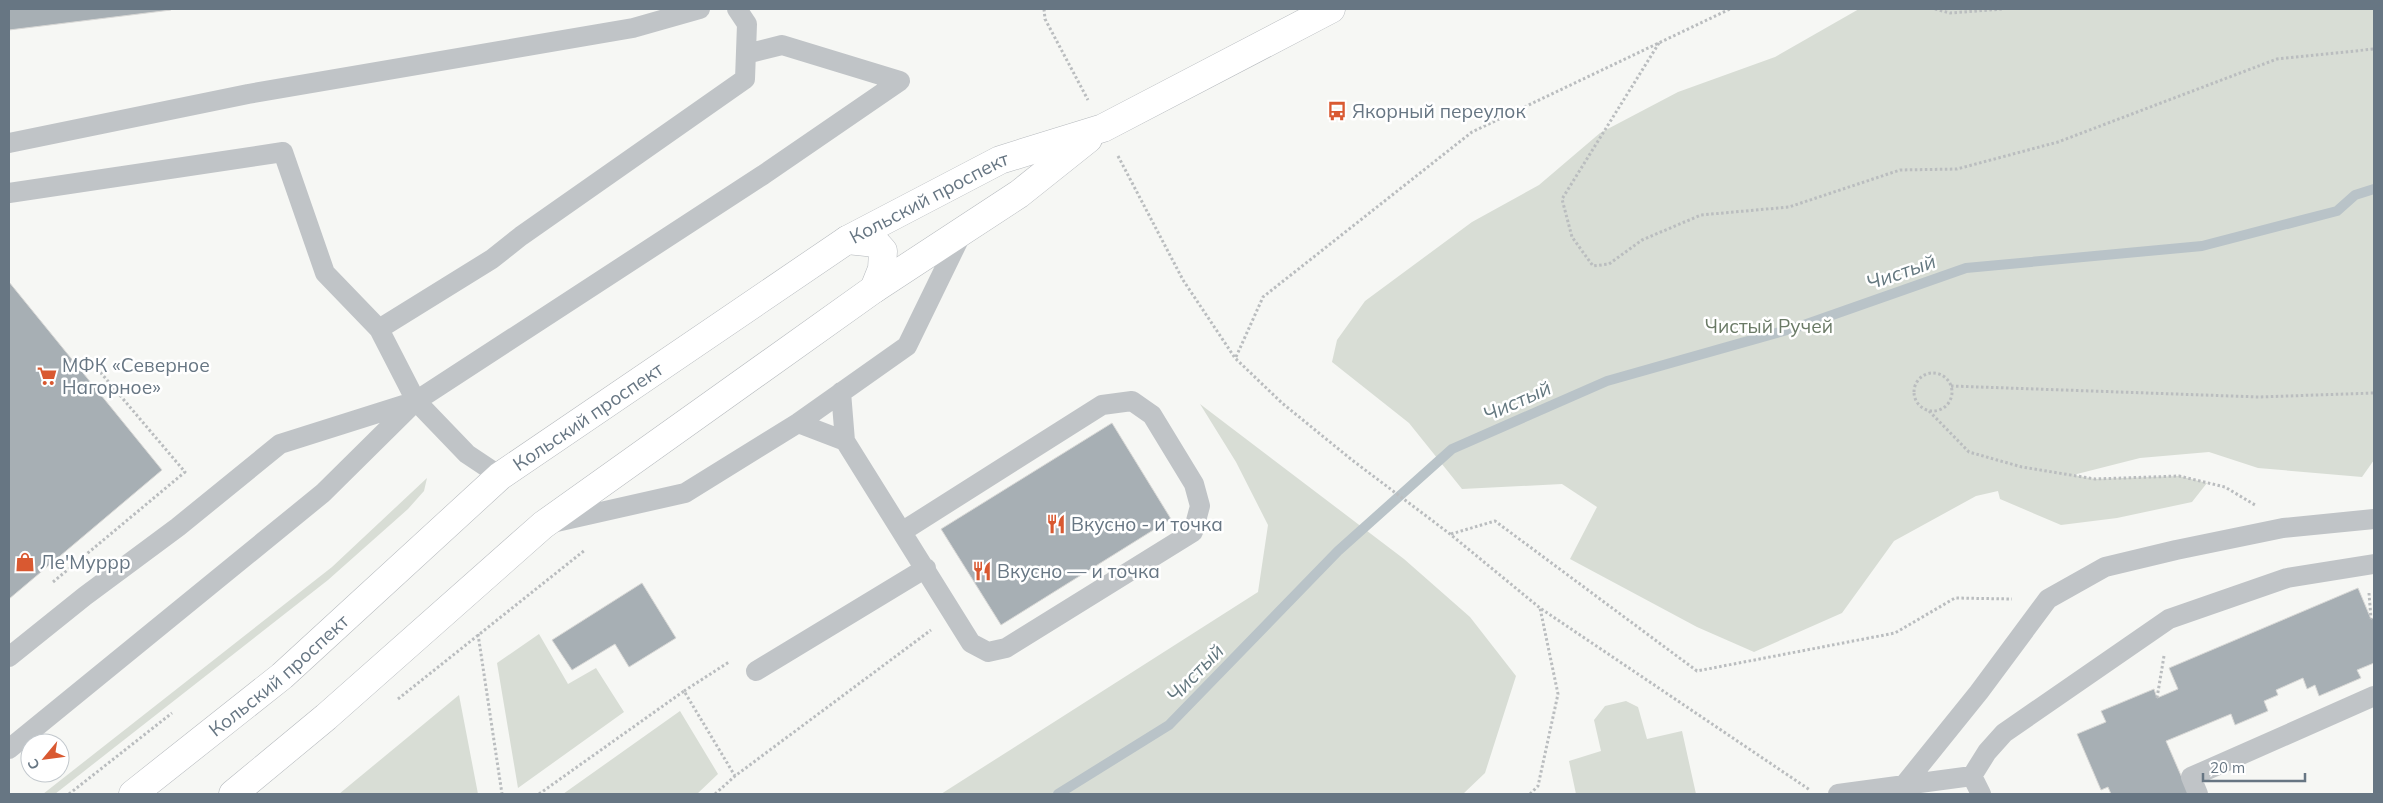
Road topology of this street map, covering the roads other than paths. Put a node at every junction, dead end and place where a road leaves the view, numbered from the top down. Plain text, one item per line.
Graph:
1 (700, 9) edge
2 (737, 9) edge
3 (1331, 9) edge
4 (746, 54) junction
5 (1103, 128) junction
6 (9, 143) edge
7 (9, 192) edge
8 (964, 231) junction
9 (846, 240) junction
10 (874, 289) junction
11 (379, 329) junction
12 (841, 392) junction
13 (416, 400) junction
14 (798, 423) junction
15 (845, 441) junction
16 (500, 476) junction
17 (2374, 519) edge
18 (543, 525) junction
19 (904, 531) junction
20 (2374, 564) edge
21 (926, 568) junction
22 (9, 657) edge
23 (756, 671) dead end
24 (2374, 696) edge
25 (9, 749) edge
26 (1972, 776) junction
27 (1904, 786) junction
28 (133, 794) edge
29 (233, 794) edge
30 (1838, 794) edge
31 (1981, 794) edge
32 (2198, 794) edge

1 - 6 lane
2 - 4 lane
3 - 5 main road, Кольский проспект
4 - 11 lane
4 - 13 lane
5 - 8 main road, Кольский проспект
5 - 9 main road, Кольский проспект
7 - 11 lane
8 - 10 main road, Кольский проспект
8 - 12 lane
9 - 10 main road
9 - 16 main road, Кольский проспект
10 - 18 main road, Кольский проспект
11 - 13 lane
12 - 14 lane
12 - 15 lane
13 - 16 lane
13 - 22 lane
13 - 25 lane
14 - 15 lane
14 - 18 lane
15 - 19 lane
16 - 28 main road, Кольский проспект
17 - 27 lane
18 - 29 main road, Кольский проспект
19 - 21 lane
19 - 21 lane
20 - 26 lane
21 - 23 lane
24 - 32 lane
26 - 27 lane
26 - 31 lane
27 - 30 lane

